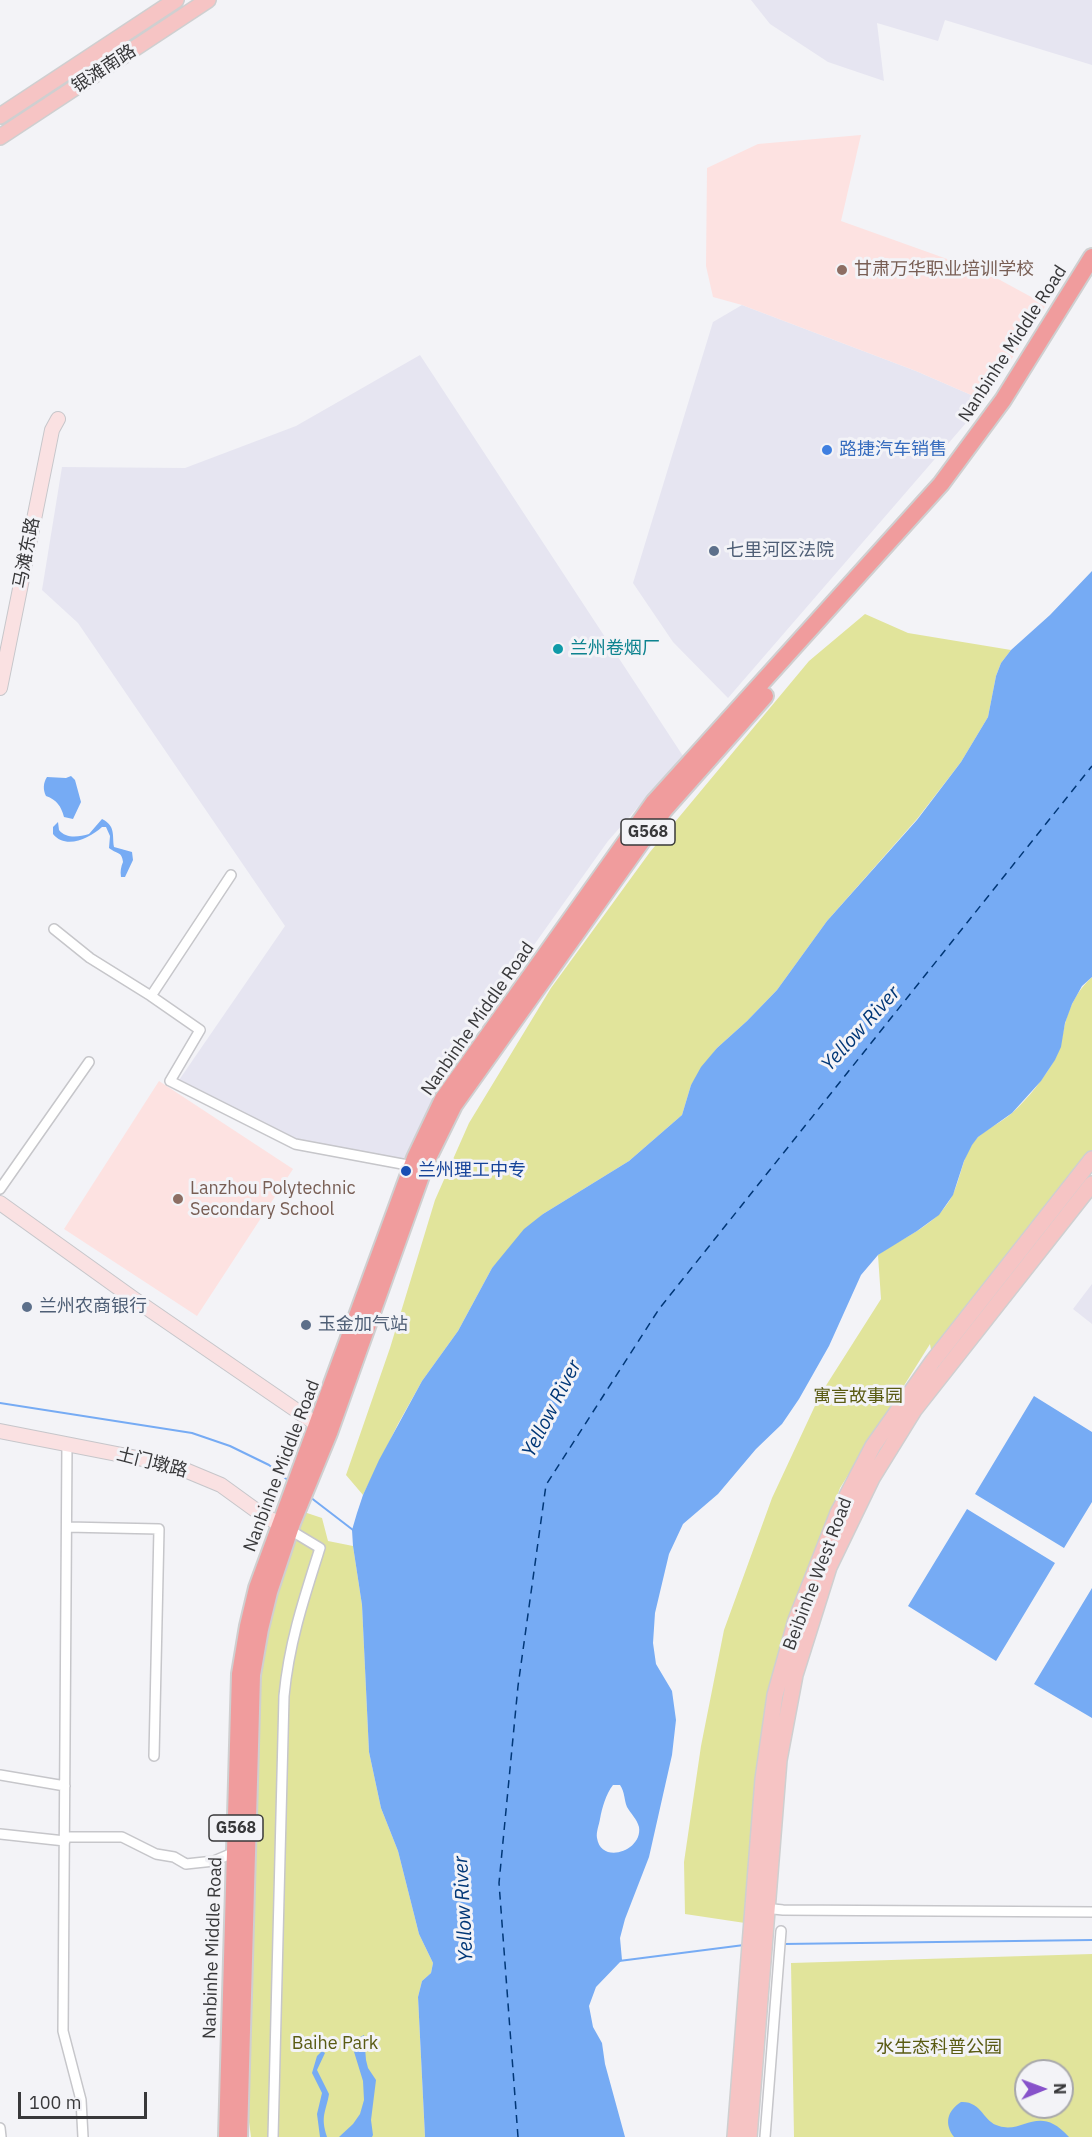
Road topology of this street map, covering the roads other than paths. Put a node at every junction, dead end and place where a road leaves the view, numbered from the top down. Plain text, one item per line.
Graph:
1 (176, 0) edge
2 (208, 0) edge
3 (0, 116) edge
4 (0, 137) edge
5 (1092, 257) edge
6 (1092, 274) edge
7 (58, 418) dead end
8 (0, 688) edge
9 (231, 875) dead end
10 (54, 929) dead end
11 (151, 996) junction
12 (89, 1062) dead end
13 (1092, 1159) edge
14 (412, 1166) junction
15 (1092, 1184) edge
16 (0, 1189) edge
17 (0, 1203) edge
18 (323, 1429) junction
19 (0, 1431) edge
20 (68, 1444) junction
21 (67, 1527) junction
22 (285, 1527) junction
23 (154, 1756) dead end
24 (0, 1775) edge
25 (65, 1786) junction
26 (0, 1834) edge
27 (65, 1839) junction
28 (235, 1852) junction
29 (760, 1907) junction
30 (1092, 1912) edge
31 (781, 1931) dead end
32 (757, 1953) junction
33 (0, 2128) edge
34 (1, 2137) edge
35 (83, 2137) edge
36 (227, 2137) edge
37 (239, 2137) edge
38 (273, 2137) edge
39 (735, 2137) edge
40 (749, 2137) edge
41 (765, 2137) edge

1 - 3 main road, 银滩南路
2 - 4 main road, 银滩南路
5 - 14 highway, Nanbinhe Middle Road / G568
6 - 18 highway, Nanbinhe Middle Road / G568
7 - 8 main road, 马滩东路
9 - 11 street
10 - 11 street
11 - 14 street
12 - 16 street
13 - 29 main road, Beibinhe West Road
14 - 18 highway, Nanbinhe Middle Road / G568
15 - 29 main road, Beibinhe West Road
17 - 18 main road
18 - 22 highway, Nanbinhe Middle Road / G568
19 - 20 main road, 土门墩路
20 - 21 street
20 - 22 main road, 土门墩路
21 - 23 street
21 - 25 street
22 - 28 highway, Nanbinhe Middle Road / G568
22 - 37 highway, Nanbinhe Middle Road / G568
22 - 38 street
24 - 25 street
25 - 27 street
26 - 27 street
27 - 28 street
27 - 35 street
28 - 36 highway, Nanbinhe Middle Road / G568
29 - 30 street
29 - 32 main road, Beibinhe West Road
31 - 41 street
32 - 39 main road, Beibinhe West Road
32 - 40 main road, Beibinhe West Road
33 - 34 street

